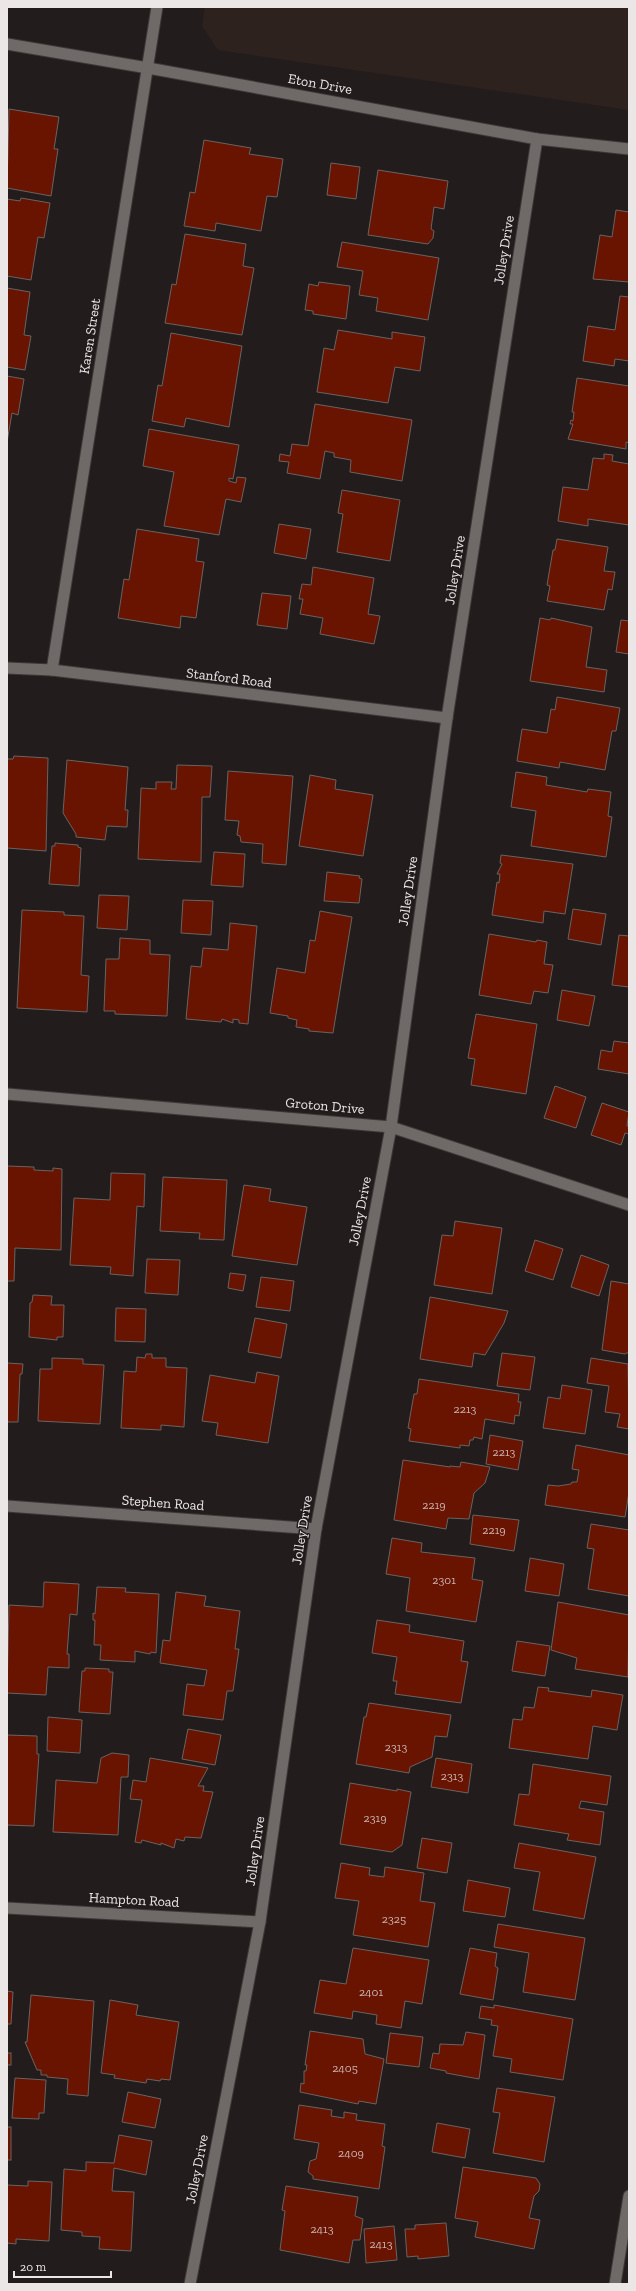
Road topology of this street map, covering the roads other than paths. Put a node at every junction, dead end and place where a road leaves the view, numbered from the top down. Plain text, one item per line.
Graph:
1 (158, 7) edge
2 (7, 44) edge
3 (148, 68) junction
4 (537, 139) junction
5 (629, 150) edge
6 (7, 668) edge
7 (52, 670) junction
8 (447, 718) junction
9 (7, 1094) edge
10 (391, 1126) junction
11 (629, 1205) edge
12 (7, 1506) edge
13 (316, 1529) junction
14 (7, 1908) edge
15 (260, 1922) junction
16 (629, 2196) edge
17 (190, 2284) edge
18 (615, 2284) edge

1 - 3 street, Karen Street
2 - 3 street, Eton Drive
3 - 4 street, Eton Drive
3 - 7 street, Karen Street
4 - 5 street, Eton Drive
4 - 8 street, Jolley Drive
6 - 7 street, Stanford Road
7 - 8 street, Stanford Road
8 - 10 street, Jolley Drive
9 - 10 street, Groton Drive
10 - 11 street, Groton Drive
10 - 13 street, Jolley Drive
12 - 13 street, Stephen Road
13 - 15 street, Jolley Drive
14 - 15 street, Hampton Road
15 - 17 street, Jolley Drive
16 - 18 street

